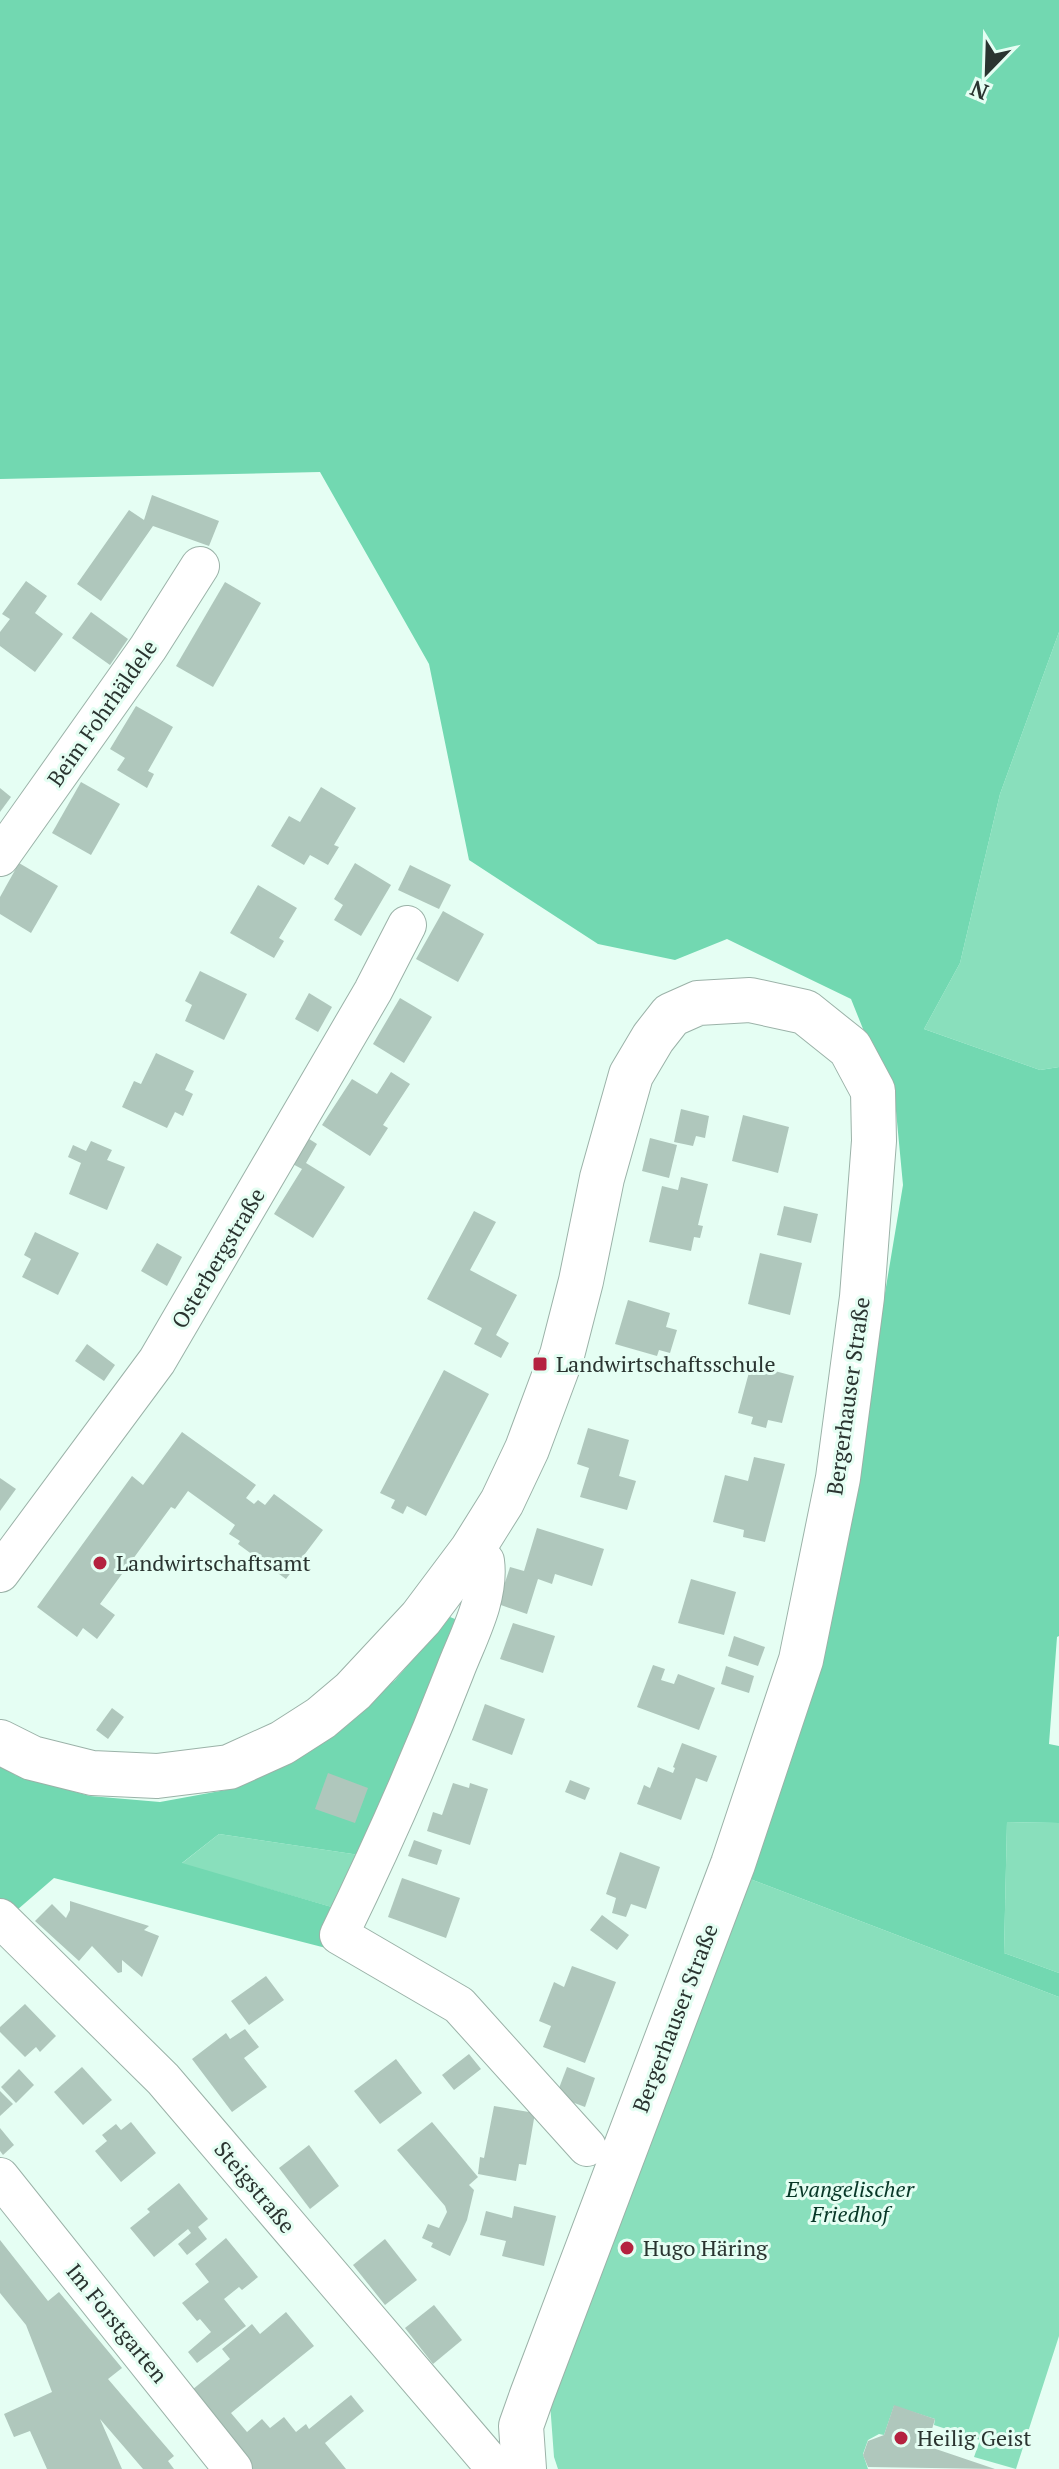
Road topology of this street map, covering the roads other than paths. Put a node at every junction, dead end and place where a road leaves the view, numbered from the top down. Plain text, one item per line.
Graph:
1 (200, 566) dead end
2 (0, 857) edge
3 (407, 925) dead end
4 (472, 1550) junction
5 (0, 1573) edge
6 (0, 1742) edge
7 (0, 1918) edge
8 (587, 2147) dead end
9 (0, 2177) edge
10 (233, 2469) edge
11 (496, 2469) edge
12 (524, 2469) edge

1 - 2 street, Beim Fohrhäldele
3 - 5 street, Osterbergstraße
4 - 6 main road, Bergerhauser Straße
4 - 8 street
4 - 12 main road, Bergerhauser Straße
7 - 11 street, Steigstraße
9 - 10 street, Im Forstgarten

